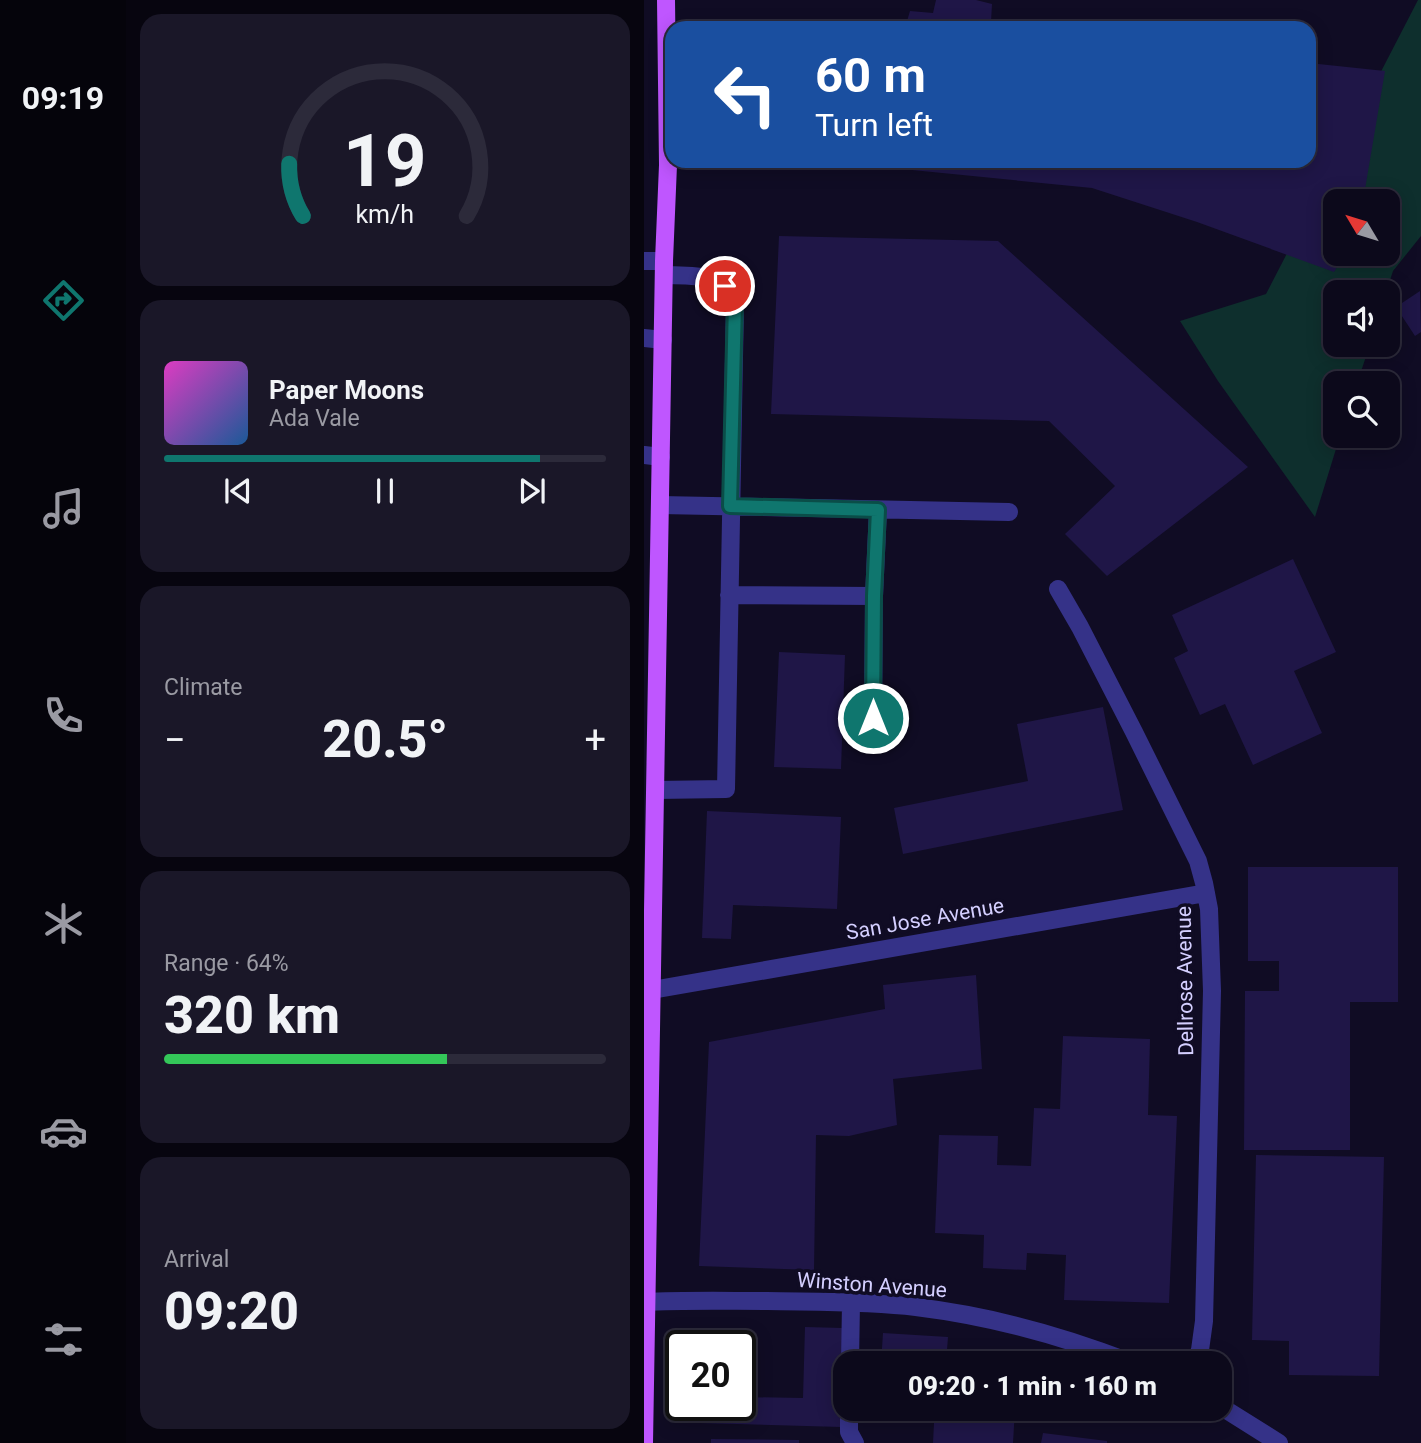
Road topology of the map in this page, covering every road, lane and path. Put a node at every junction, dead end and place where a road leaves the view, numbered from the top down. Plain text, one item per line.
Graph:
1 (666, 0) edge
2 (666, 21) edge
3 (668, 168) edge
4 (644, 261) edge
5 (664, 268) junction
6 (644, 338) edge
7 (663, 340) junction
8 (652, 456) edge
9 (660, 505) junction
10 (730, 506) junction
11 (878, 510) junction
12 (1009, 512) dead end
13 (1058, 589) dead end
14 (729, 595) junction
15 (874, 596) junction
16 (873, 718) dead end
17 (656, 790) junction
18 (1206, 893) junction
19 (652, 990) junction
20 (646, 1302) edge
21 (851, 1303) junction
22 (850, 1351) edge
23 (1100, 1351) edge
24 (1200, 1351) edge
25 (1232, 1414) edge
26 (849, 1421) edge
27 (644, 1443) edge
28 (855, 1443) edge
29 (1279, 1443) edge

1 - 2 main road
3 - 5 main road
4 - 5 street
5 - 7 main road
5 - 10 street
6 - 7 street
7 - 8 main road
8 - 9 main road
9 - 10 street
9 - 17 main road
10 - 11 street
10 - 14 street
11 - 12 street
11 - 15 street
13 - 18 street, Dellrose Avenue
14 - 15 street
14 - 17 street
15 - 16 street
17 - 19 main road
18 - 19 street, San Jose Avenue
18 - 24 street, Dellrose Avenue
19 - 20 main road
20 - 21 street, Winston Avenue
20 - 27 main road
21 - 22 street
21 - 23 street, Winston Avenue
25 - 29 street
26 - 28 street

